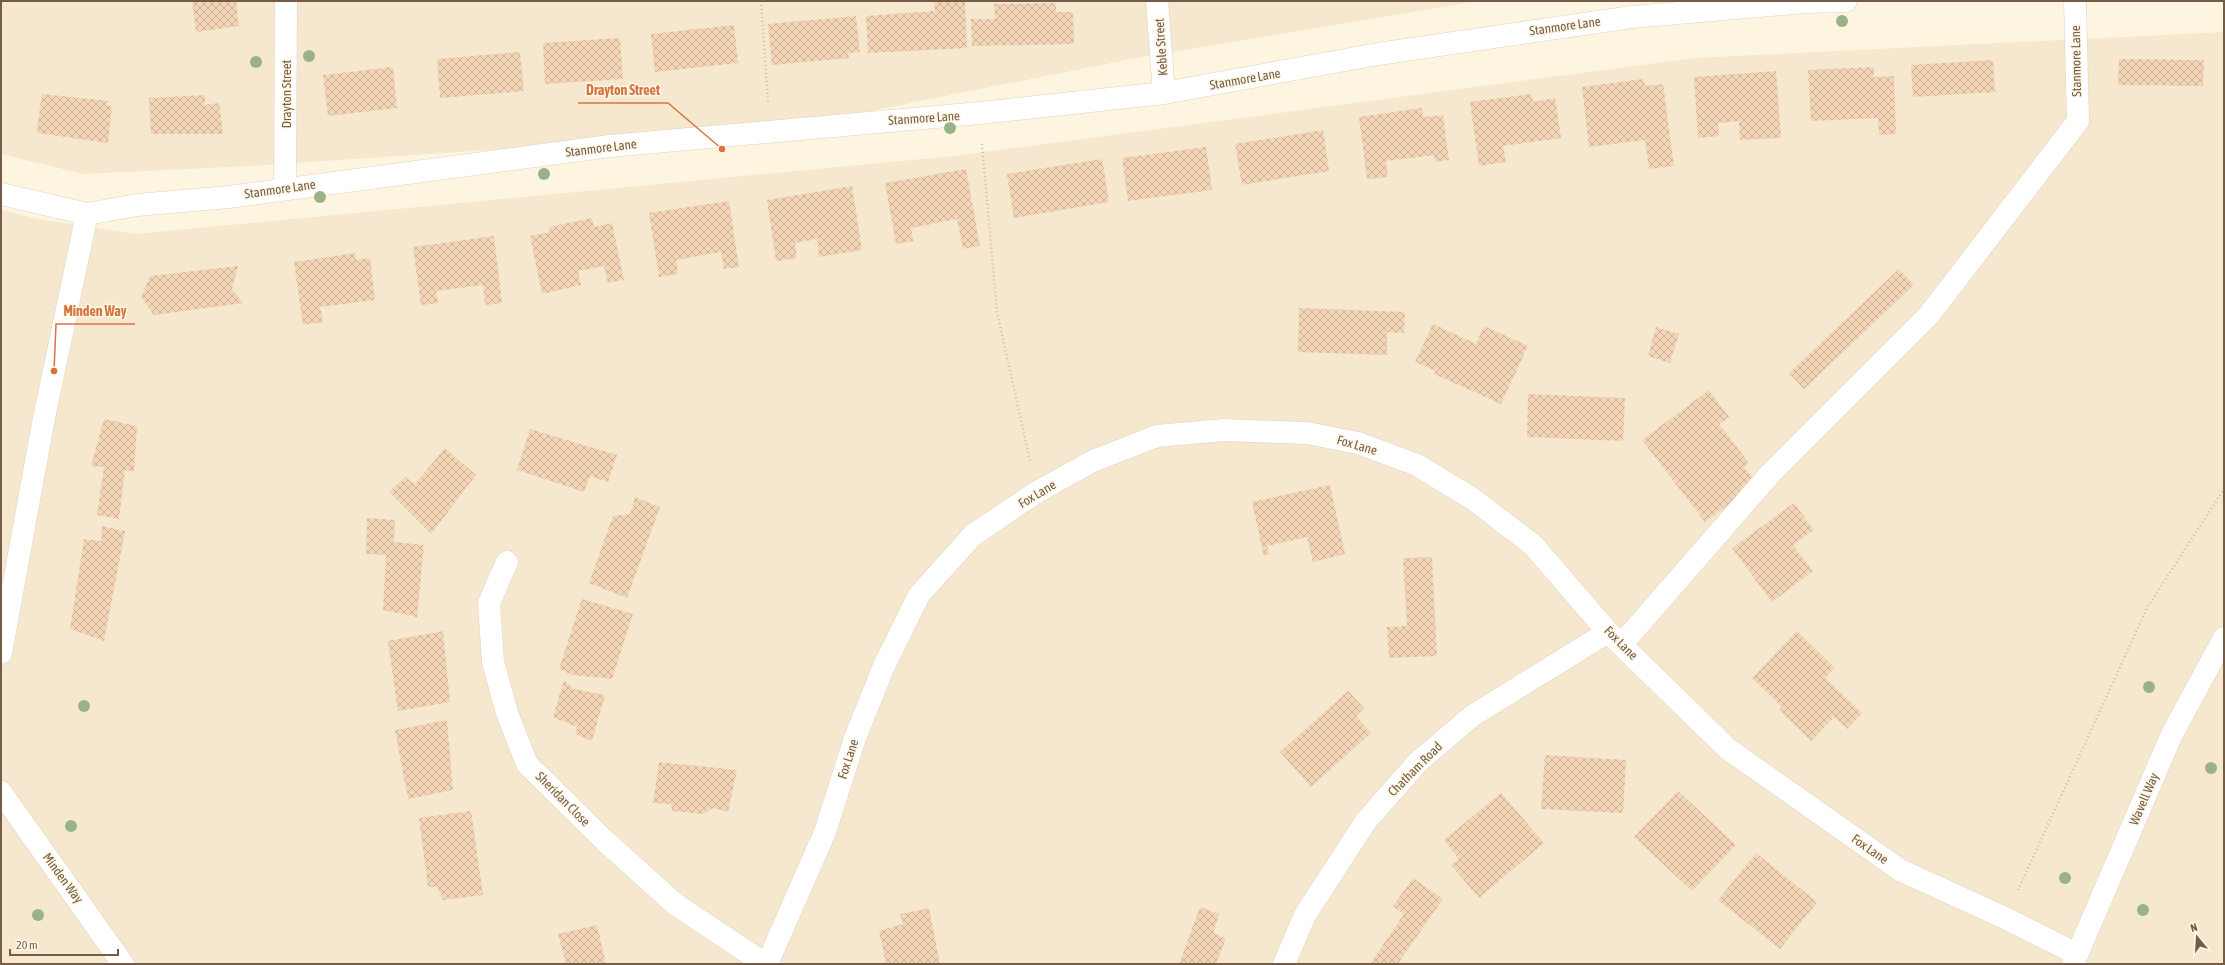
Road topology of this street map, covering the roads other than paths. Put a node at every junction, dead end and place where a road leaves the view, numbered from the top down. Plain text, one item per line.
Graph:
1 (286, 1) edge
2 (1157, 1) edge
3 (1846, 1) edge
4 (2075, 1) edge
5 (1164, 93) junction
6 (2078, 121) joint
7 (285, 188) junction
8 (1, 194) edge
9 (86, 214) junction
10 (507, 562) dead end
11 (1615, 638) junction
12 (2224, 638) edge
13 (1, 653) edge
14 (1, 792) edge
15 (2075, 959) edge
16 (123, 964) edge
17 (766, 964) edge
18 (1284, 964) edge

1 - 7 street, Drayton Street
2 - 5 street, Keble Street
3 - 5 street, Stanmore Lane
4 - 6 street, Stanmore Lane
5 - 7 street, Stanmore Lane
6 - 11 street, Chatham Road
7 - 9 street, Stanmore Lane
8 - 9 street, Stanmore Lane
9 - 13 street
10 - 17 street, Sheridan Close
11 - 15 street, Fox Lane
11 - 17 street, Fox Lane
11 - 18 street, Chatham Road
12 - 15 street, Wavell Way
14 - 16 street, Minden Way

